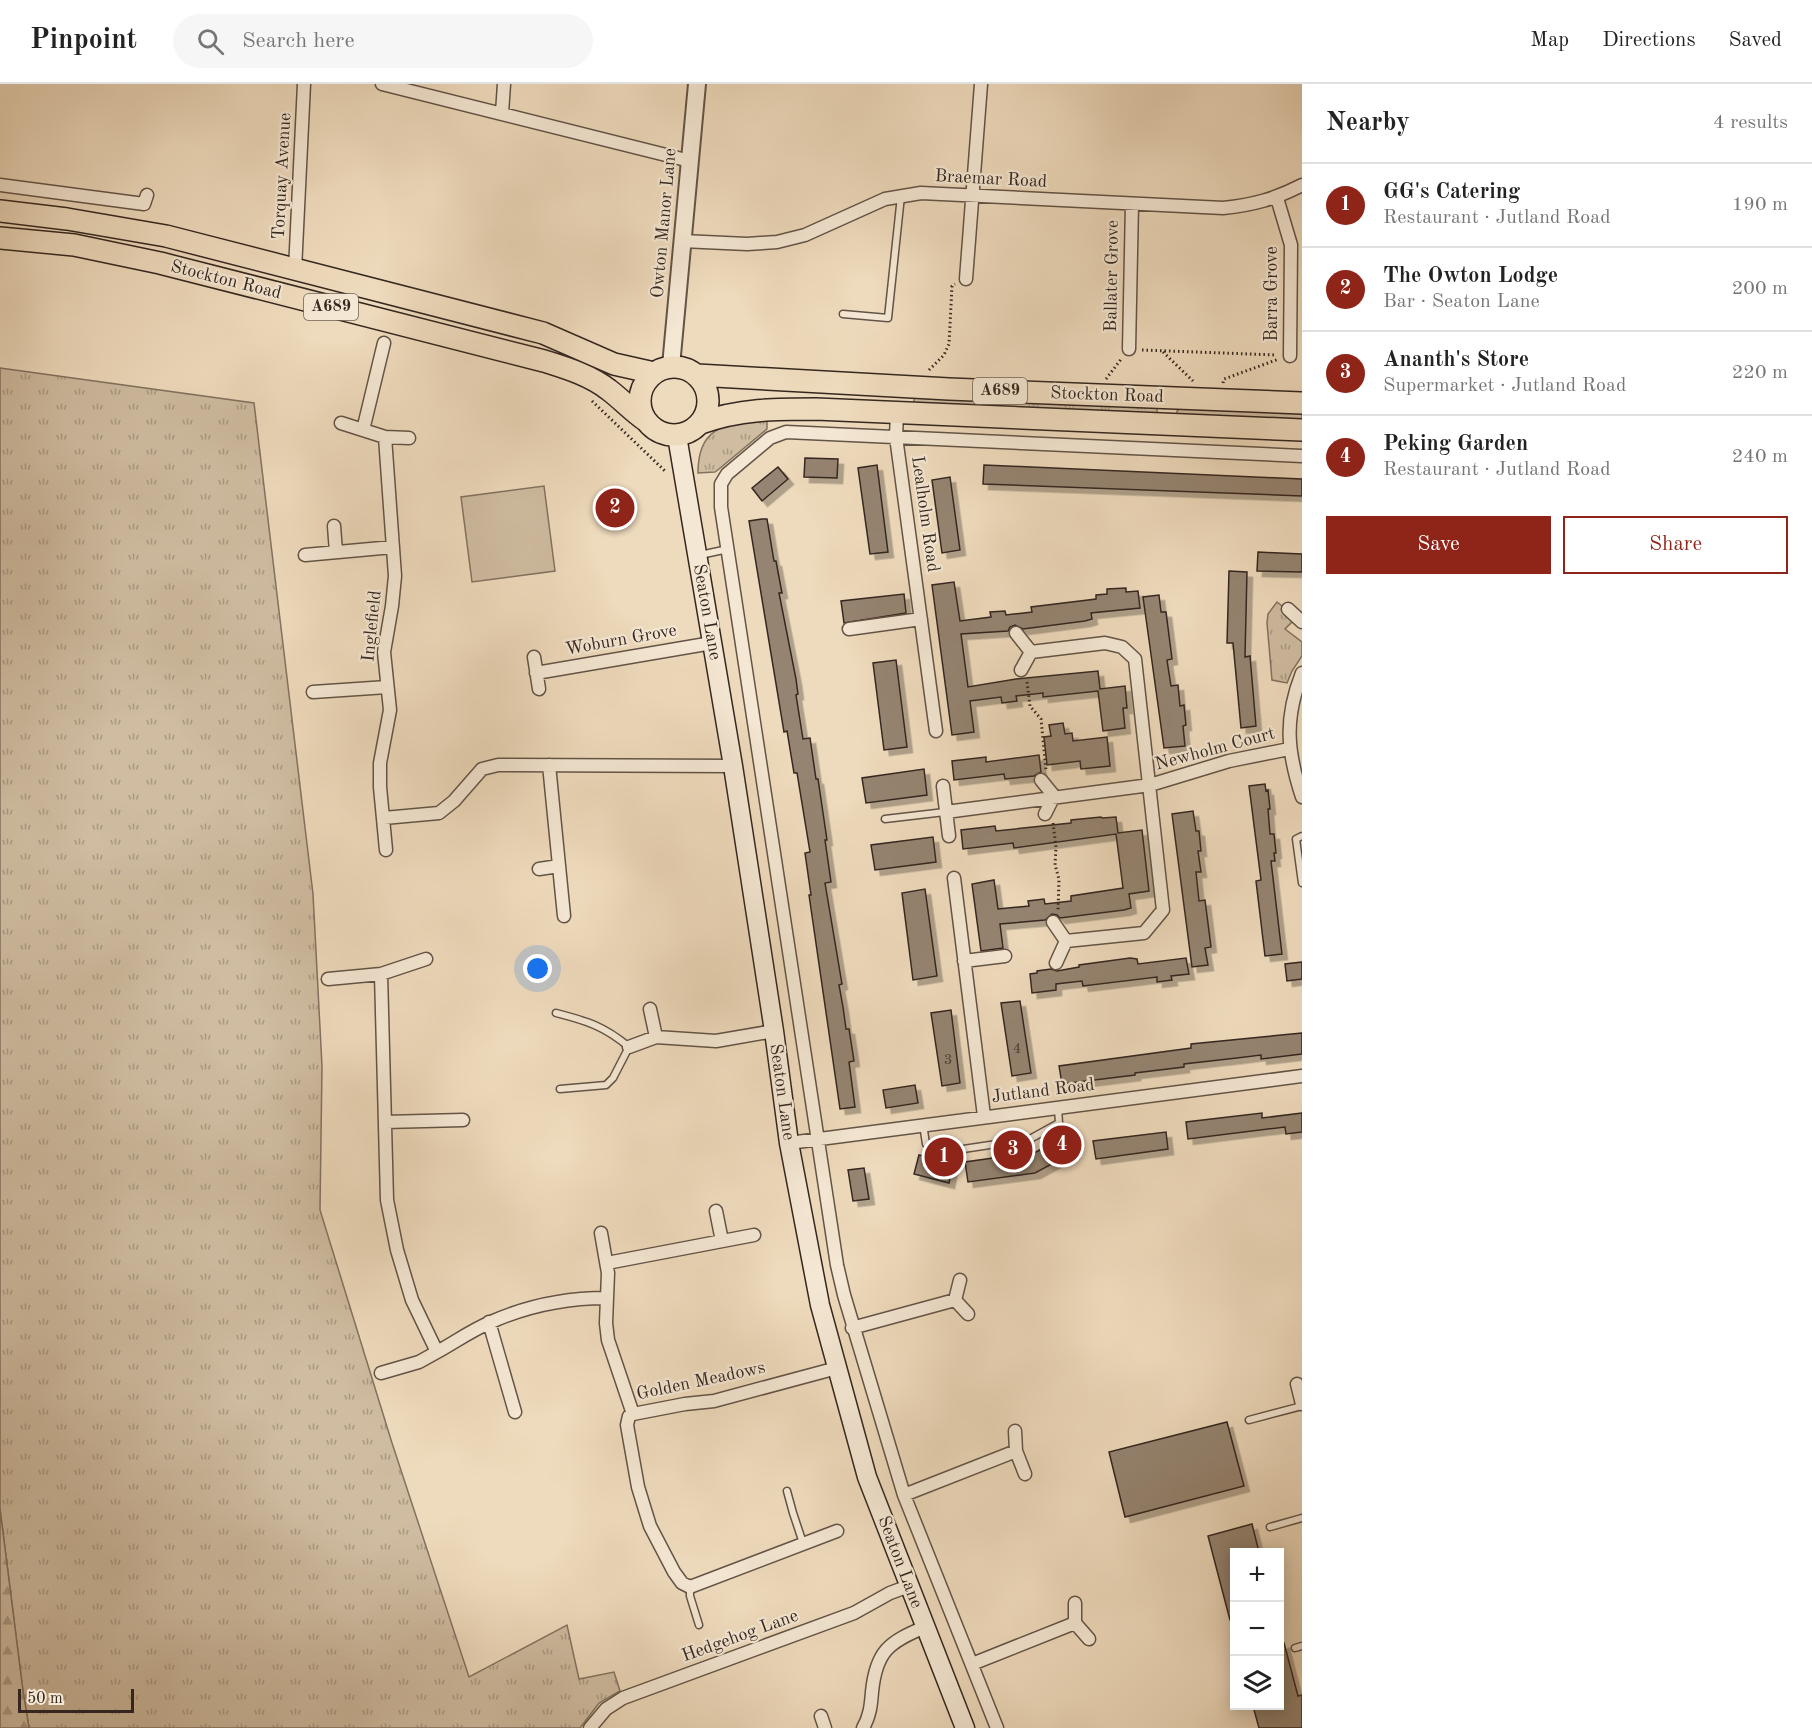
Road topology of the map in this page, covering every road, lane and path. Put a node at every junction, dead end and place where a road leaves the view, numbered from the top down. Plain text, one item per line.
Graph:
1 (304, 84) edge
2 (382, 84) edge
3 (504, 84) edge
4 (697, 84) edge
5 (981, 84) edge
6 (502, 113) junction
7 (690, 161) junction
8 (0, 185) edge
9 (1302, 185) edge
10 (147, 195) dead end
11 (902, 195) junction
12 (972, 197) junction
13 (1277, 198) junction
14 (1132, 204) junction
15 (0, 211) edge
16 (0, 238) edge
17 (682, 241) junction
18 (295, 270) junction
19 (966, 279) joint
20 (843, 314) dead end
21 (384, 343) dead end
22 (1129, 349) junction
23 (1162, 351) junction
24 (1290, 356) junction
25 (662, 369) junction
26 (697, 375) junction
27 (924, 375) dead end
28 (1093, 394) junction
29 (586, 396) dead end
30 (1208, 399) junction
31 (1302, 403) edge
32 (897, 413) junction
33 (645, 420) junction
34 (340, 423) dead end
35 (701, 423) junction
36 (363, 430) junction
37 (1302, 430) edge
38 (677, 436) junction
39 (385, 437) junction
40 (896, 437) junction
41 (409, 438) dead end
42 (1302, 456) edge
43 (685, 476) junction
44 (334, 526) dead end
45 (393, 547) junction
46 (729, 549) junction
47 (336, 552) junction
48 (305, 555) dead end
49 (698, 556) junction
50 (1288, 609) dead end
51 (921, 619) junction
52 (1302, 622) edge
53 (849, 629) dead end
54 (1016, 633) dead end
55 (712, 643) junction
56 (1031, 652) junction
57 (534, 657) dead end
58 (536, 673) junction
59 (1302, 673) edge
60 (1024, 674) joint
61 (387, 687) junction
62 (539, 689) dead end
63 (313, 692) dead end
64 (936, 731) dead end
65 (1289, 749) junction
66 (549, 765) junction
67 (733, 766) junction
68 (1044, 776) joint
69 (1150, 785) junction
70 (943, 786) dead end
71 (1054, 796) junction
72 (1302, 797) edge
73 (946, 812) junction
74 (384, 818) junction
75 (1049, 818) joint
76 (885, 819) dead end
77 (949, 836) dead end
78 (1302, 836) edge
79 (386, 850) dead end
80 (559, 866) junction
81 (539, 869) dead end
82 (954, 878) dead end
83 (1302, 883) edge
84 (564, 916) dead end
85 (1056, 920) joint
86 (1066, 941) junction
87 (1005, 956) dead end
88 (426, 958) dead end
89 (964, 961) junction
90 (1056, 963) dead end
91 (381, 974) junction
92 (328, 979) dead end
93 (650, 1009) dead end
94 (556, 1013) dead end
95 (774, 1031) junction
96 (656, 1037) junction
97 (629, 1047) junction
98 (1302, 1076) edge
99 (560, 1089) dead end
100 (1058, 1107) junction
101 (984, 1116) junction
102 (464, 1120) dead end
103 (385, 1122) junction
104 (923, 1124) junction
105 (819, 1138) junction
106 (789, 1143) junction
107 (716, 1211) dead end
108 (600, 1233) dead end
109 (754, 1235) dead end
110 (722, 1241) junction
111 (607, 1263) junction
112 (960, 1280) dead end
113 (606, 1298) junction
114 (955, 1300) junction
115 (968, 1314) dead end
116 (489, 1322) junction
117 (852, 1328) junction
118 (437, 1352) junction
119 (837, 1368) junction
120 (381, 1373) dead end
121 (1297, 1384) dead end
122 (1302, 1405) edge
123 (515, 1413) dead end
124 (633, 1414) junction
125 (1250, 1420) dead end
126 (1015, 1431) dead end
127 (1016, 1451) junction
128 (1025, 1474) dead end
129 (788, 1491) dead end
130 (904, 1495) junction
131 (1302, 1518) edge
132 (1270, 1527) dead end
133 (837, 1531) dead end
134 (803, 1543) junction
135 (909, 1586) junction
136 (690, 1587) junction
137 (1075, 1603) dead end
138 (1075, 1623) junction
139 (699, 1625) dead end
140 (925, 1627) junction
141 (1089, 1639) dead end
142 (972, 1664) junction
143 (590, 1728) edge
144 (863, 1728) edge
145 (965, 1728) edge
146 (997, 1728) edge

1 - 18 street, Torquay Avenue
2 - 6 street
3 - 6 street
4 - 7 street, Owton Manor Lane
5 - 12 street
6 - 7 street
7 - 17 street, Owton Manor Lane
8 - 10 street
9 - 13 street, Braemar Road
11 - 12 street, Braemar Road
11 - 17 street, Braemar Road
11 - 20 lane
12 - 14 street, Braemar Road
12 - 19 street
13 - 14 street, Braemar Road
13 - 24 street, Barra Grove
14 - 22 street, Ballater Grove
15 - 18 highway, Stockton Road / A689
16 - 33 highway, Stockton Road / A689
17 - 25 street, Owton Manor Lane
18 - 25 highway, Stockton Road / A689
19 - 27 path
21 - 36 street
22 - 23 path
22 - 28 path
23 - 24 path
23 - 30 path
24 - 30 path
25 - 26 highway
25 - 33 highway
26 - 28 highway, Stockton Road / A689
26 - 35 highway
28 - 30 highway, Stockton Road / A689
29 - 43 path
30 - 31 highway, Stockton Road / A689
32 - 35 highway, Stockton Road / A689
32 - 37 highway, Stockton Road / A689
32 - 40 street, Lealholm Road
33 - 38 highway
34 - 36 street
35 - 38 highway
36 - 39 street
38 - 43 main road, Seaton Lane
39 - 41 street
39 - 45 street, Inglefield
40 - 42 street
40 - 46 street, Seaton Lane
40 - 51 street, Lealholm Road
43 - 49 main road, Seaton Lane
44 - 47 street
45 - 47 street
45 - 61 street, Inglefield
46 - 49 lane
46 - 105 street, Seaton Lane
47 - 48 street
49 - 55 main road, Seaton Lane
50 - 52 street
51 - 53 street
51 - 64 street, Lealholm Road
54 - 56 street
55 - 58 street, Woburn Grove
55 - 67 main road, Seaton Lane
56 - 60 street
56 - 69 street, Newholm Court
57 - 58 street
58 - 62 street
59 - 65 street
60 - 68 path
61 - 63 street
61 - 74 street, Inglefield
65 - 69 street, Newholm Court
65 - 72 street
66 - 67 street
66 - 74 street
66 - 80 street
67 - 95 main road, Seaton Lane
68 - 71 street
69 - 71 street, Newholm Court
69 - 86 street, Newholm Court
70 - 73 street
71 - 73 street, Newholm Court
71 - 75 street
73 - 76 lane
73 - 77 street
74 - 79 street, Inglefield
75 - 85 path
78 - 83 lane
80 - 81 street
80 - 84 street
82 - 89 street
85 - 86 street
86 - 90 street
87 - 89 street
88 - 91 street
89 - 101 street
91 - 92 street
91 - 103 street
93 - 96 street
94 - 97 lane
95 - 96 street
95 - 106 main road, Seaton Lane
96 - 97 street
97 - 99 lane
98 - 100 street, Jutland Road
100 - 101 street, Jutland Road
100 - 104 lane
101 - 104 street, Jutland Road
102 - 103 street
103 - 118 street
104 - 105 street, Jutland Road
105 - 106 street, Jutland Road
105 - 117 street, Seaton Lane
106 - 119 main road, Seaton Lane
107 - 110 street
108 - 111 street
109 - 110 street
110 - 111 street
111 - 113 street
112 - 114 street
113 - 116 street
113 - 124 street
114 - 115 street
114 - 117 street
116 - 118 street
116 - 123 street
117 - 130 street, Seaton Lane
118 - 120 street
119 - 124 street, Golden Meadows
119 - 135 main road, Seaton Lane
121 - 122 street
122 - 125 lane
124 - 136 street, Golden Meadows
126 - 127 street
127 - 128 street
127 - 130 street
129 - 134 lane
130 - 142 street, Seaton Lane
131 - 132 lane
133 - 134 street
134 - 136 street
135 - 140 main road, Seaton Lane
135 - 143 street, Hedgehog Lane
136 - 139 lane
137 - 138 street
138 - 141 street
138 - 142 street
140 - 144 street
140 - 145 main road, Seaton Lane
142 - 146 street, Seaton Lane

